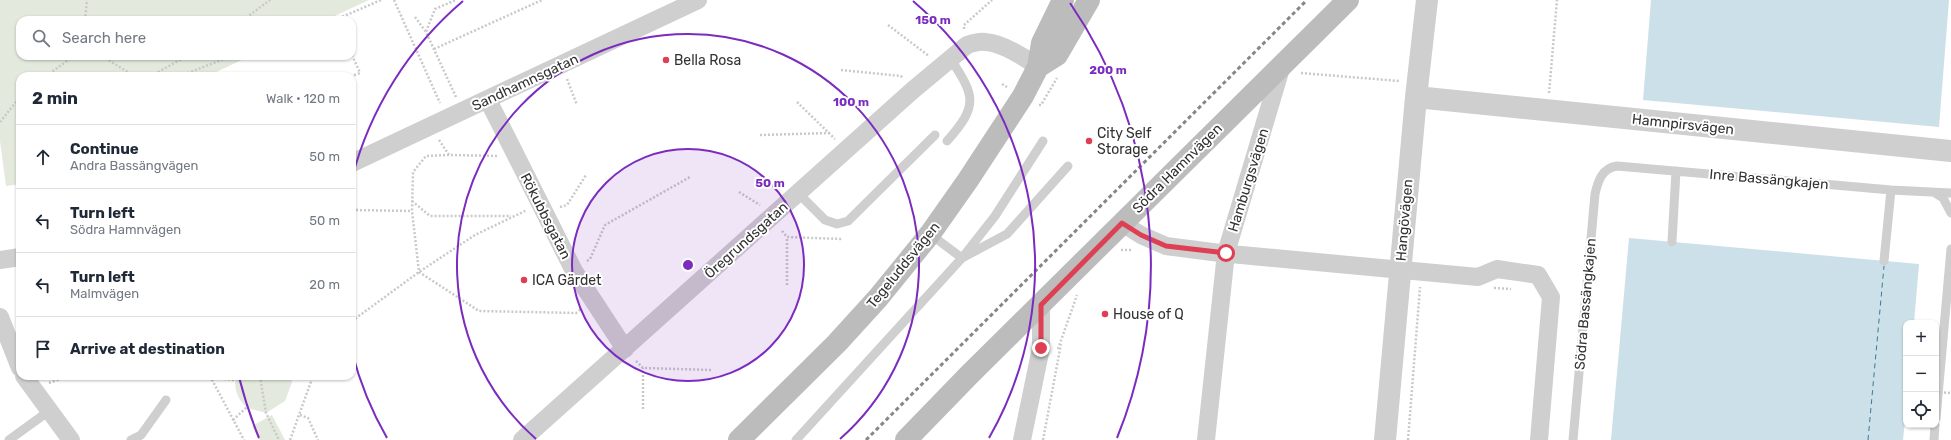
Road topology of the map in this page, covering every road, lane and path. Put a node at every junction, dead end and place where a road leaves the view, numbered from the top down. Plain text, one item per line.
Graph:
1 (86, 0) edge
2 (270, 0) edge
3 (381, 0) edge
4 (394, 0) edge
5 (456, 0) edge
6 (542, 0) edge
7 (698, 0) edge
8 (992, 0) edge
9 (1063, 0) edge
10 (1089, 0) edge
11 (1348, 0) edge
12 (1427, 0) edge
13 (1557, 0) edge
14 (85, 16) edge
15 (248, 16) edge
16 (345, 16) edge
17 (416, 17) dead end
18 (888, 25) dead end
19 (426, 32) junction
20 (967, 45) junction
21 (434, 49) junction
22 (929, 57) dead end
23 (950, 58) junction
24 (68, 60) edge
25 (108, 60) edge
26 (180, 60) edge
27 (222, 60) edge
28 (354, 60) edge
29 (562, 65) junction
30 (1038, 67) junction
31 (1290, 69) junction
32 (841, 70) dead end
33 (52, 72) edge
34 (128, 72) edge
35 (158, 72) edge
36 (190, 72) edge
37 (356, 74) edge
38 (913, 90) junction
39 (1417, 90) junction
40 (1549, 98) dead end
41 (488, 100) junction
42 (16, 102) edge
43 (797, 102) dead end
44 (440, 103) dead end
45 (577, 105) dead end
46 (463, 112) junction
47 (0, 122) edge
48 (430, 126) junction
49 (830, 133) junction
50 (760, 135) dead end
51 (935, 135) dead end
52 (836, 139) dead end
53 (947, 141) dead end
54 (1043, 141) dead end
55 (1951, 151) edge
56 (449, 155) junction
57 (515, 156) junction
58 (356, 162) edge
59 (1068, 166) dead end
60 (1605, 170) joint
61 (1676, 170) junction
62 (586, 175) dead end
63 (690, 177) dead end
64 (1891, 190) junction
65 (739, 192) dead end
66 (798, 193) junction
67 (1935, 193) junction
68 (1951, 193) edge
69 (412, 201) junction
70 (540, 204) junction
71 (762, 206) dead end
72 (559, 208) dead end
73 (356, 210) edge
74 (412, 211) junction
75 (1951, 213) edge
76 (514, 216) junction
77 (1122, 223) junction
78 (782, 231) dead end
79 (930, 234) junction
80 (787, 237) junction
81 (842, 239) dead end
82 (1672, 242) dead end
83 (1951, 249) edge
84 (1226, 253) junction
85 (16, 258) edge
86 (962, 258) junction
87 (0, 260) edge
88 (1884, 261) dead end
89 (586, 262) dead end
90 (419, 272) junction
91 (1398, 279) junction
92 (1421, 284) dead end
93 (787, 285) dead end
94 (1490, 288) dead end
95 (1513, 289) dead end
96 (1079, 290) dead end
97 (1041, 305) junction
98 (576, 313) dead end
99 (0, 317) edge
100 (356, 318) edge
101 (14, 339) edge
102 (630, 355) junction
103 (643, 368) junction
104 (711, 370) dead end
105 (27, 380) edge
106 (213, 380) edge
107 (261, 380) edge
108 (312, 380) edge
109 (1938, 392) edge
110 (1939, 392) edge
111 (1951, 393) edge
112 (166, 400) dead end
113 (247, 407) dead end
114 (643, 409) dead end
115 (49, 411) junction
116 (300, 415) junction
117 (233, 420) junction
118 (1935, 428) edge
119 (10, 440) edge
120 (71, 440) edge
121 (131, 440) edge
122 (244, 440) edge
123 (279, 440) edge
124 (290, 440) edge
125 (318, 440) edge
126 (522, 440) edge
127 (739, 440) edge
128 (796, 440) edge
129 (906, 440) edge
130 (1022, 440) edge
131 (1042, 440) edge
132 (1206, 440) edge
133 (1384, 440) edge
134 (1539, 440) edge
135 (1573, 440) edge
136 (1934, 440) edge

1 - 14 path
2 - 15 path
3 - 16 path
4 - 44 path
5 - 19 path
6 - 21 path
7 - 29 street, Sandhamnsgatan
8 - 20 path
9 - 30 main road, Tegeluddsvägen
10 - 30 main road
11 - 31 main road, Södra Hamnvägen
12 - 39 street, Hangövägen
13 - 40 path
17 - 19 path
18 - 22 path
19 - 21 path
20 - 23 street, Öregrundsgatan
20 - 30 street
21 - 46 path
23 - 38 street, Öregrundsgatan
23 - 53 lane
24 - 33 path
25 - 34 path
26 - 35 path
27 - 36 path
28 - 37 path
29 - 41 street, Sandhamnsgatan
29 - 45 path
30 - 79 main road, Tegeluddsvägen
31 - 39 path
31 - 77 main road, Södra Hamnvägen
31 - 84 street, Hamburgsvägen
32 - 38 path
38 - 66 street, Öregrundsgatan
39 - 55 street, Hamnpirsvägen
39 - 91 street, Hangövägen
41 - 46 street, Sandhamnsgatan
41 - 57 street, Rökubbsgatan
42 - 47 path
43 - 49 path
46 - 48 street, Sandhamnsgatan
48 - 56 path
48 - 58 street, Sandhamnsgatan
49 - 50 path
49 - 52 path
51 - 66 lane
54 - 86 lane
56 - 57 path
56 - 69 path
57 - 70 street, Rökubbsgatan
59 - 86 lane
60 - 61 lane, Inre Bassängkajen
60 - 135 lane, Södra Bassängkajen
61 - 64 lane, Inre Bassängkajen
61 - 82 lane
62 - 72 path
63 - 89 path
64 - 67 lane, Inre Bassängkajen
64 - 88 lane
65 - 71 path
66 - 102 street, Öregrundsgatan
67 - 68 lane, Inre Bassängkajen
67 - 75 lane
69 - 74 path
69 - 76 path
70 - 76 path
70 - 102 street, Rökubbsgatan
73 - 74 path
74 - 90 path
76 - 90 path
77 - 84 street
77 - 97 main road, Södra Hamnvägen
78 - 80 path
79 - 86 lane
79 - 127 main road, Tegeluddsvägen
80 - 81 path
80 - 93 path
83 - 109 lane
84 - 91 street
84 - 132 street, Hamburgsvägen
85 - 87 street
86 - 128 lane
90 - 98 path
90 - 100 path
91 - 92 path
91 - 133 street, Hangövägen
91 - 134 street
94 - 95 path
96 - 131 path
97 - 129 main road, Södra Hamnvägen
97 - 130 street
99 - 101 street
102 - 103 path
102 - 126 street, Öregrundsgatan
103 - 104 path
103 - 114 path
105 - 115 street
106 - 117 path
107 - 123 path
108 - 116 path
110 - 111 path, bridge
112 - 121 lane
113 - 117 path
115 - 119 lane
115 - 120 street
116 - 124 path
116 - 125 path
117 - 122 path
118 - 136 lane

